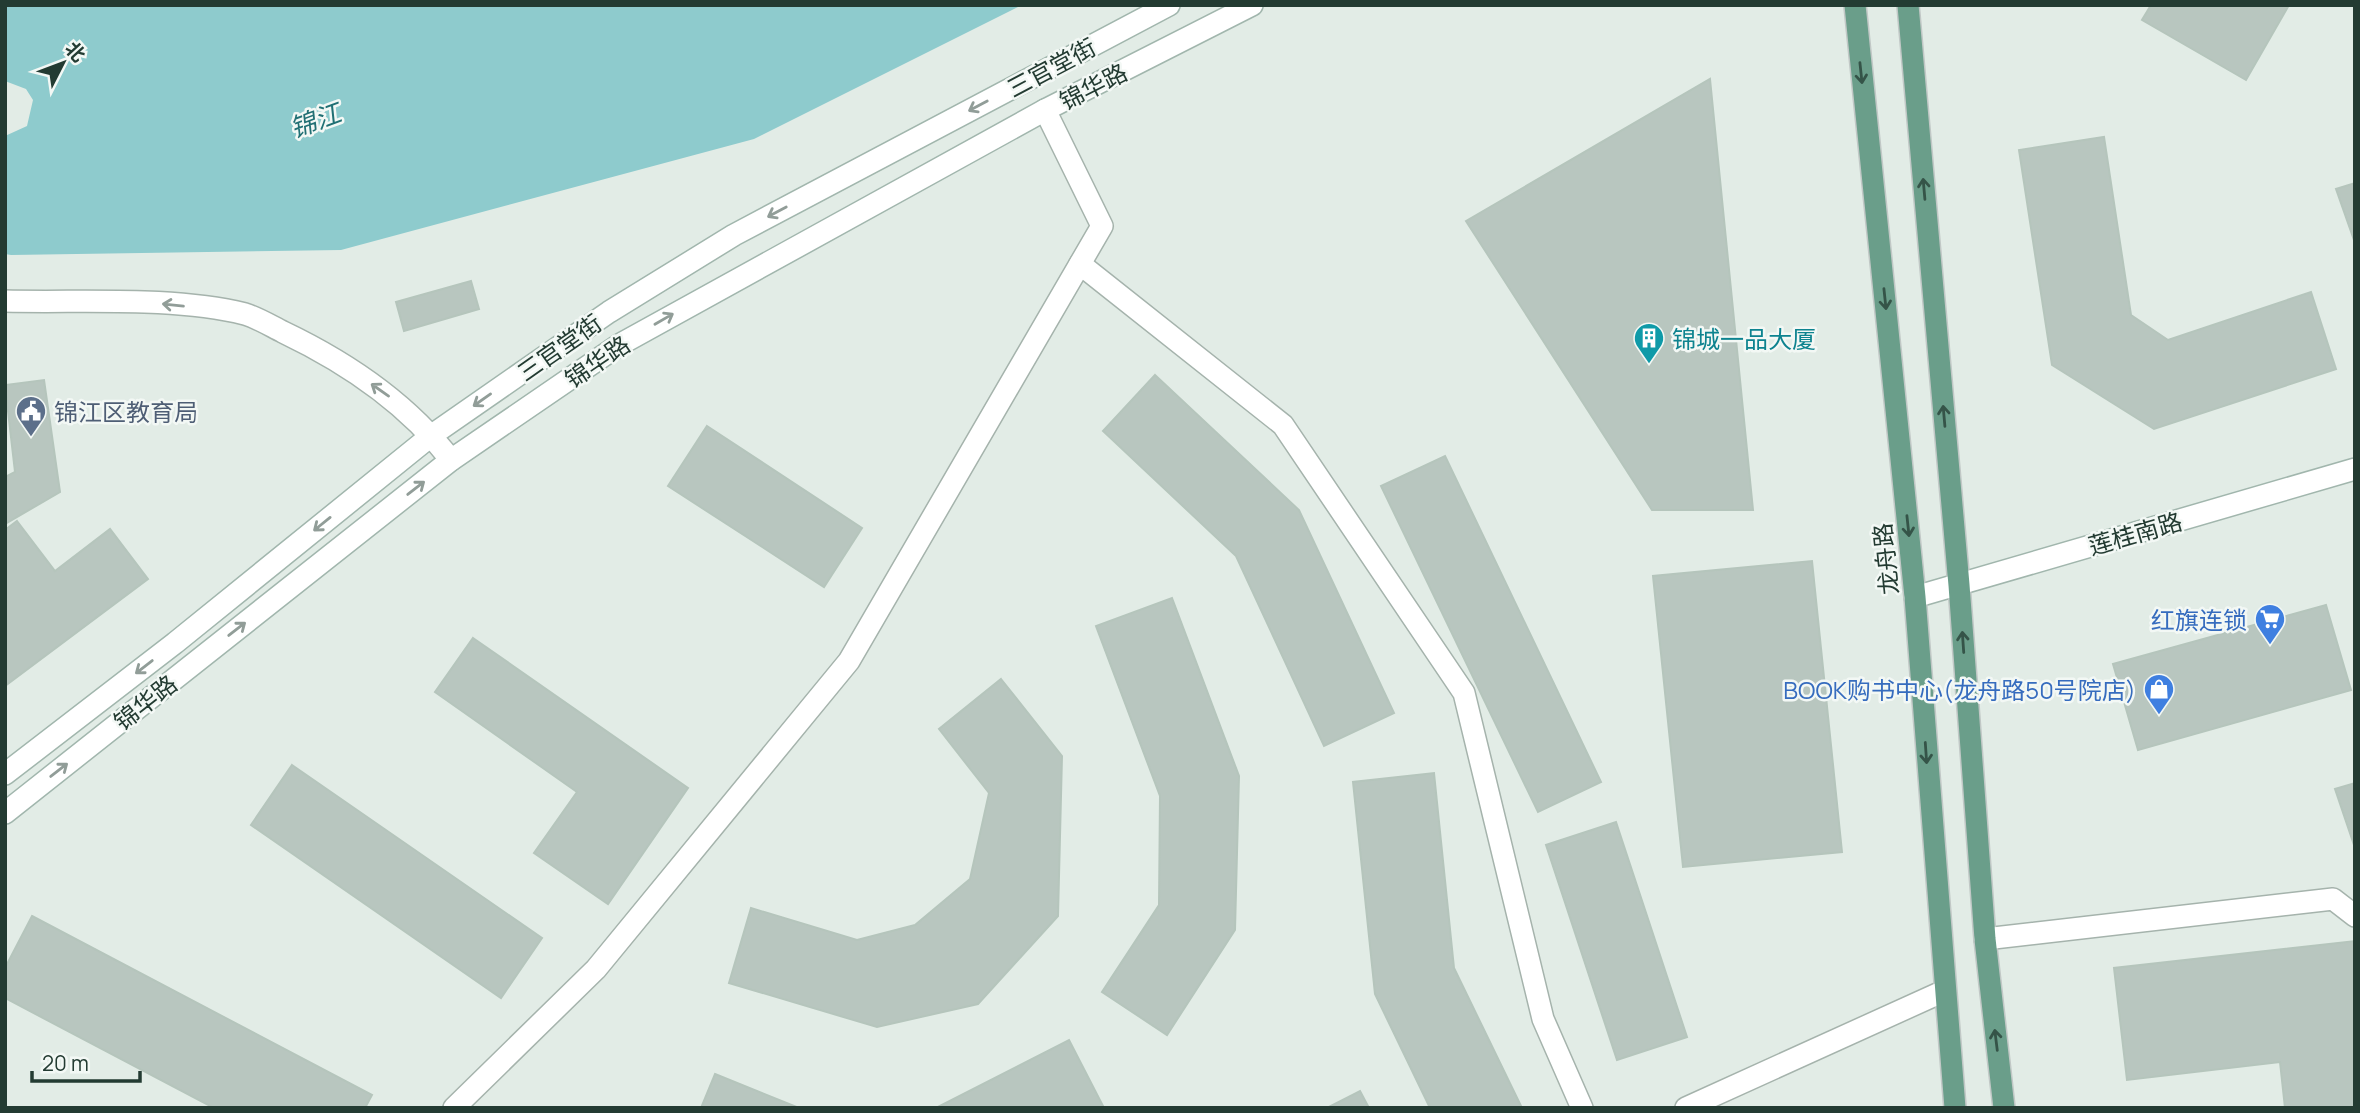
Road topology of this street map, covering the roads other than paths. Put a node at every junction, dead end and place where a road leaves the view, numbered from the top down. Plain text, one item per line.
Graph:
1 (1169, 5) edge
2 (1252, 5) edge
3 (1854, 5) edge
4 (1908, 5) edge
5 (1045, 110) junction
6 (1080, 264) junction
7 (5, 302) edge
8 (432, 435) junction
9 (451, 460) junction
10 (2355, 469) edge
11 (1959, 585) junction
12 (1915, 597) junction
13 (5, 774) edge
14 (5, 813) edge
15 (2355, 916) edge
16 (1985, 939) junction
17 (1944, 990) junction
18 (454, 1108) edge
19 (1582, 1108) edge
20 (1686, 1108) edge
21 (1955, 1108) edge
22 (2004, 1108) edge

1 -> 8 street, 三官堂街
2 - 5 street, 锦华路
3 -> 12 main road, 龙舟路
11 -> 4 main road
5 - 6 street
9 -> 5 street, 锦华路
6 - 18 street
6 - 19 street
8 -> 7 street
8 - 9 street
8 -> 13 street, 三官堂街
14 -> 9 street, 锦华路
10 - 11 street, 莲桂南路
11 - 12 street, 莲桂南路
16 -> 11 main road
12 -> 17 main road, 龙舟路
15 - 16 street
22 -> 16 main road
17 - 20 street
17 - 21 main road, 龙舟路

